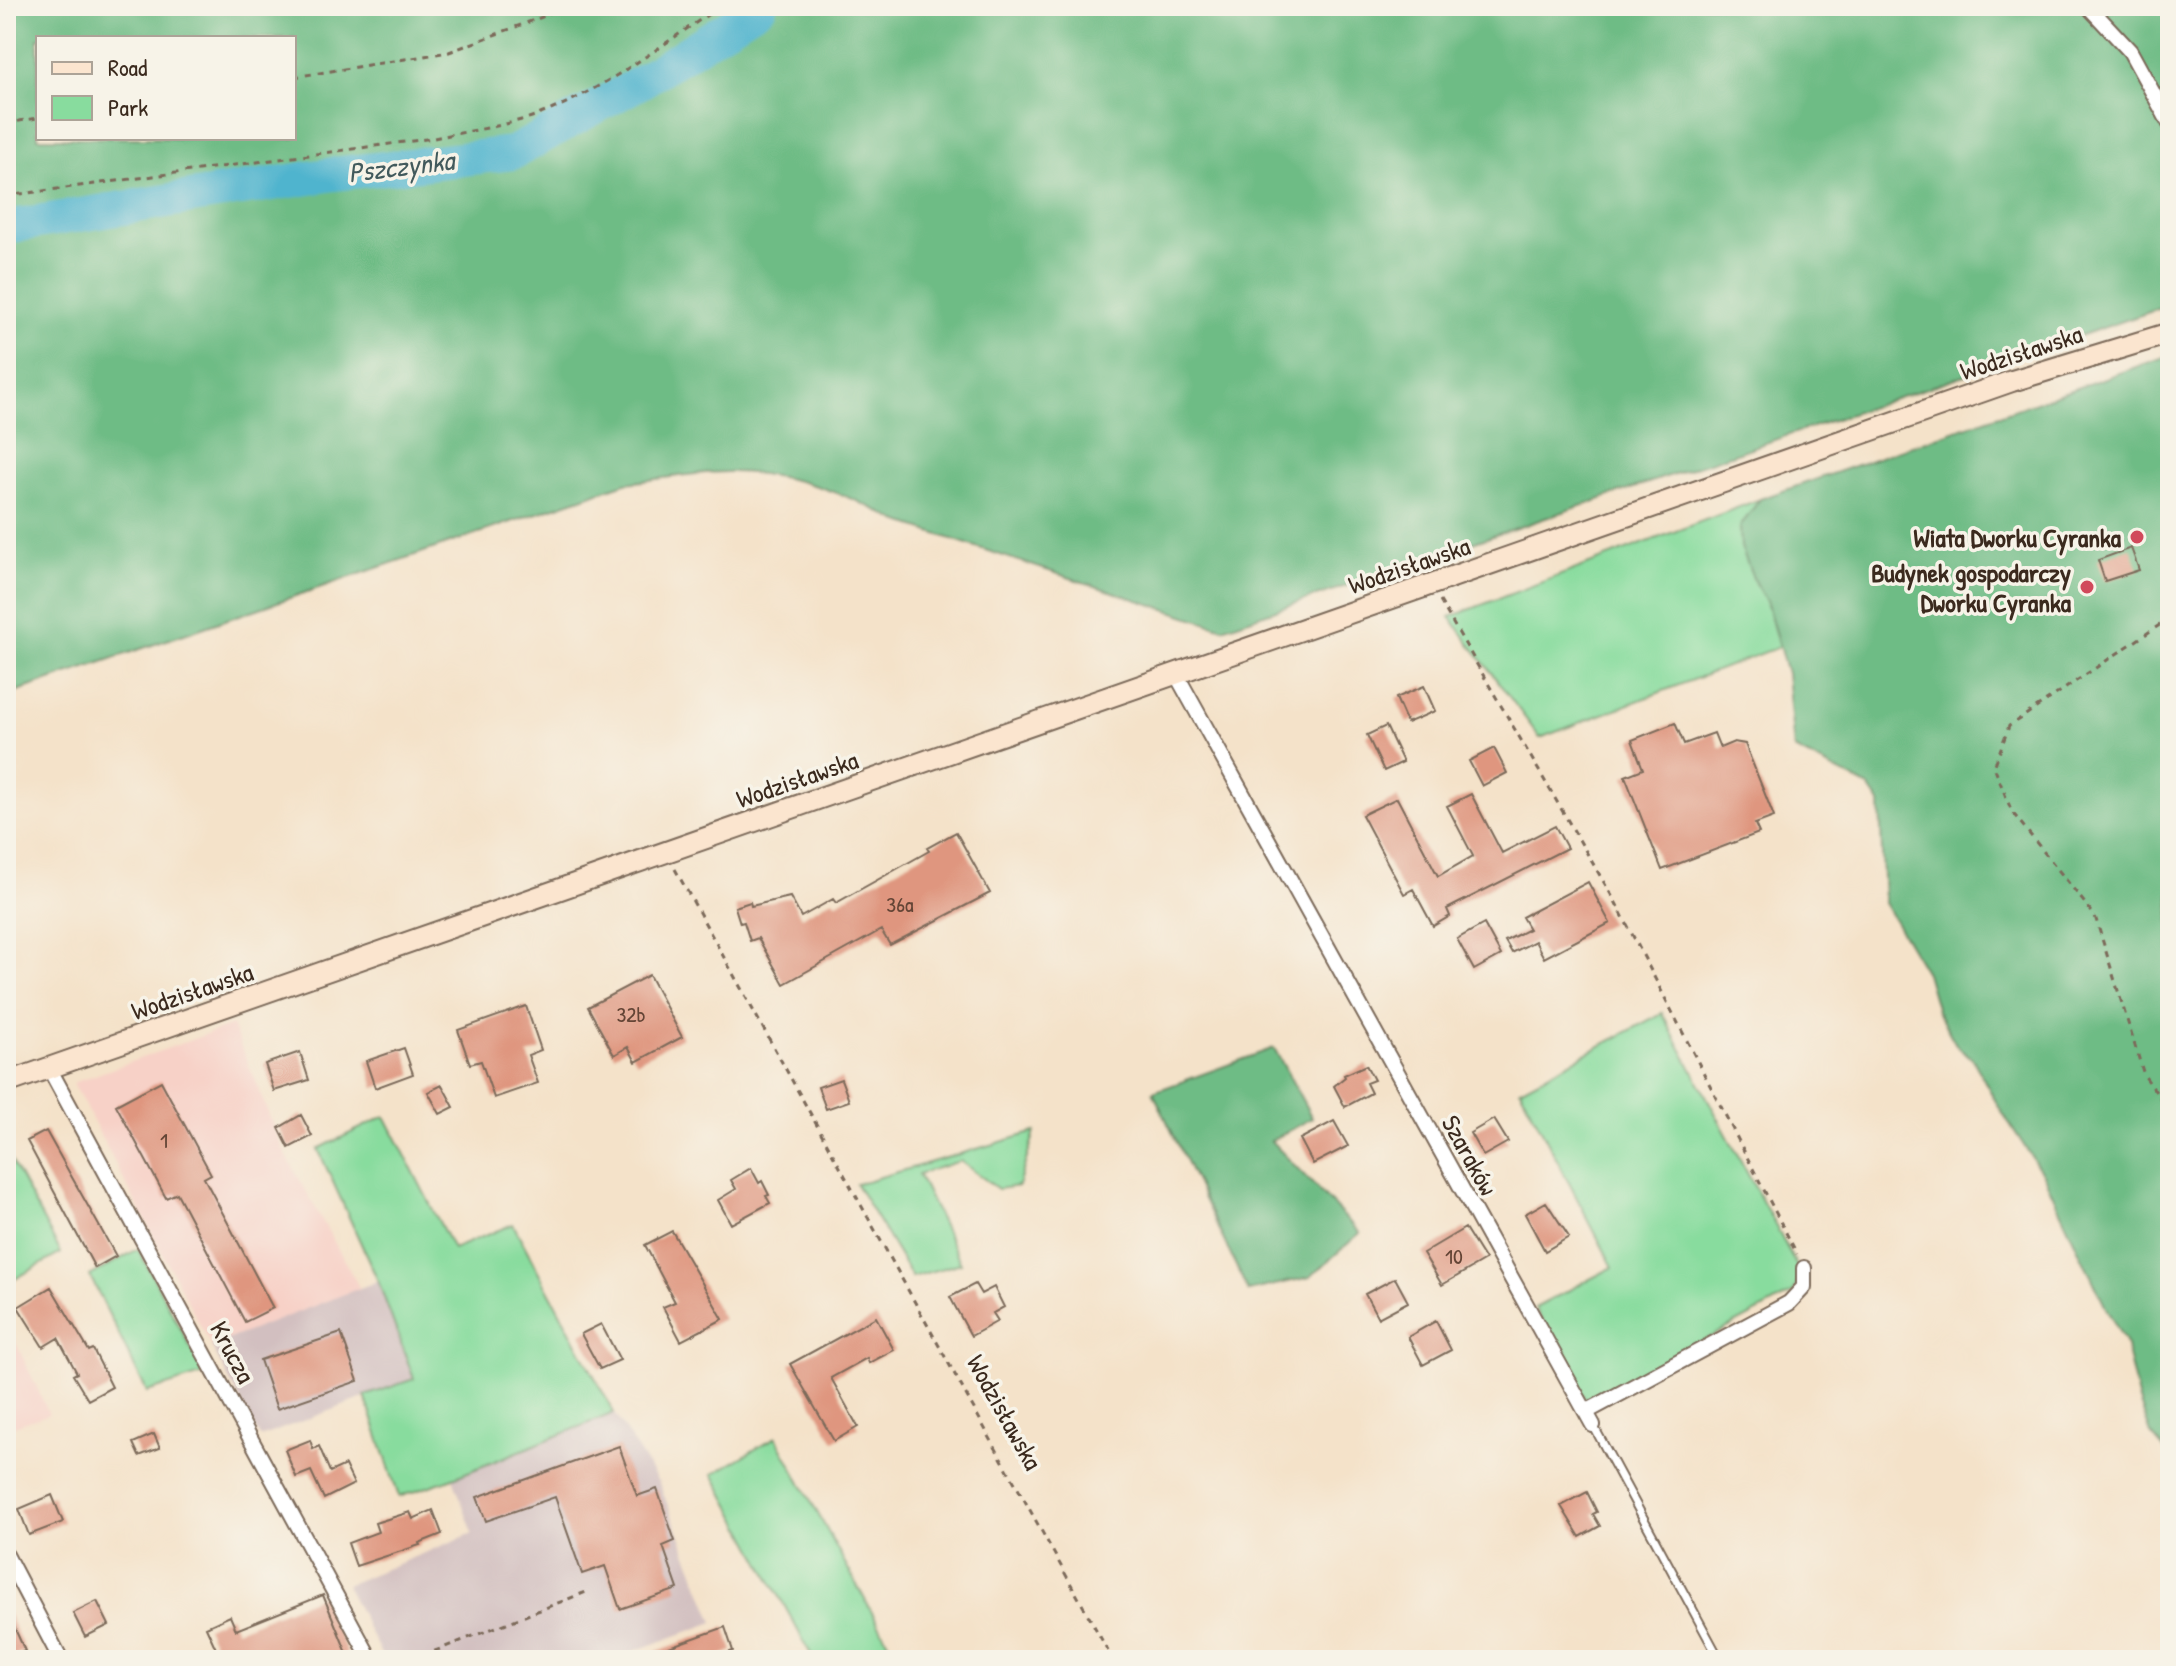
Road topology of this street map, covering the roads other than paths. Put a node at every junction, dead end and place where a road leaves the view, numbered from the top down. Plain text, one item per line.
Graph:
1 (2088, 6) edge
2 (2170, 124) edge
3 (2170, 333) edge
4 (1176, 674) junction
5 (49, 1068) junction
6 (6, 1083) edge
7 (1804, 1268) road end
8 (1589, 1419) junction
9 (6, 1555) edge
10 (61, 1660) edge
11 (371, 1660) edge
12 (1720, 1660) edge

1 - 2 street
3 - 4 main road, Wodzisławska
4 - 5 main road, Wodzisławska
4 - 8 street, Szaraków
5 - 6 main road, Wodzisławska
5 - 11 street, Krucza
7 - 8 street
8 - 12 lane, Szaraków
9 - 10 street

